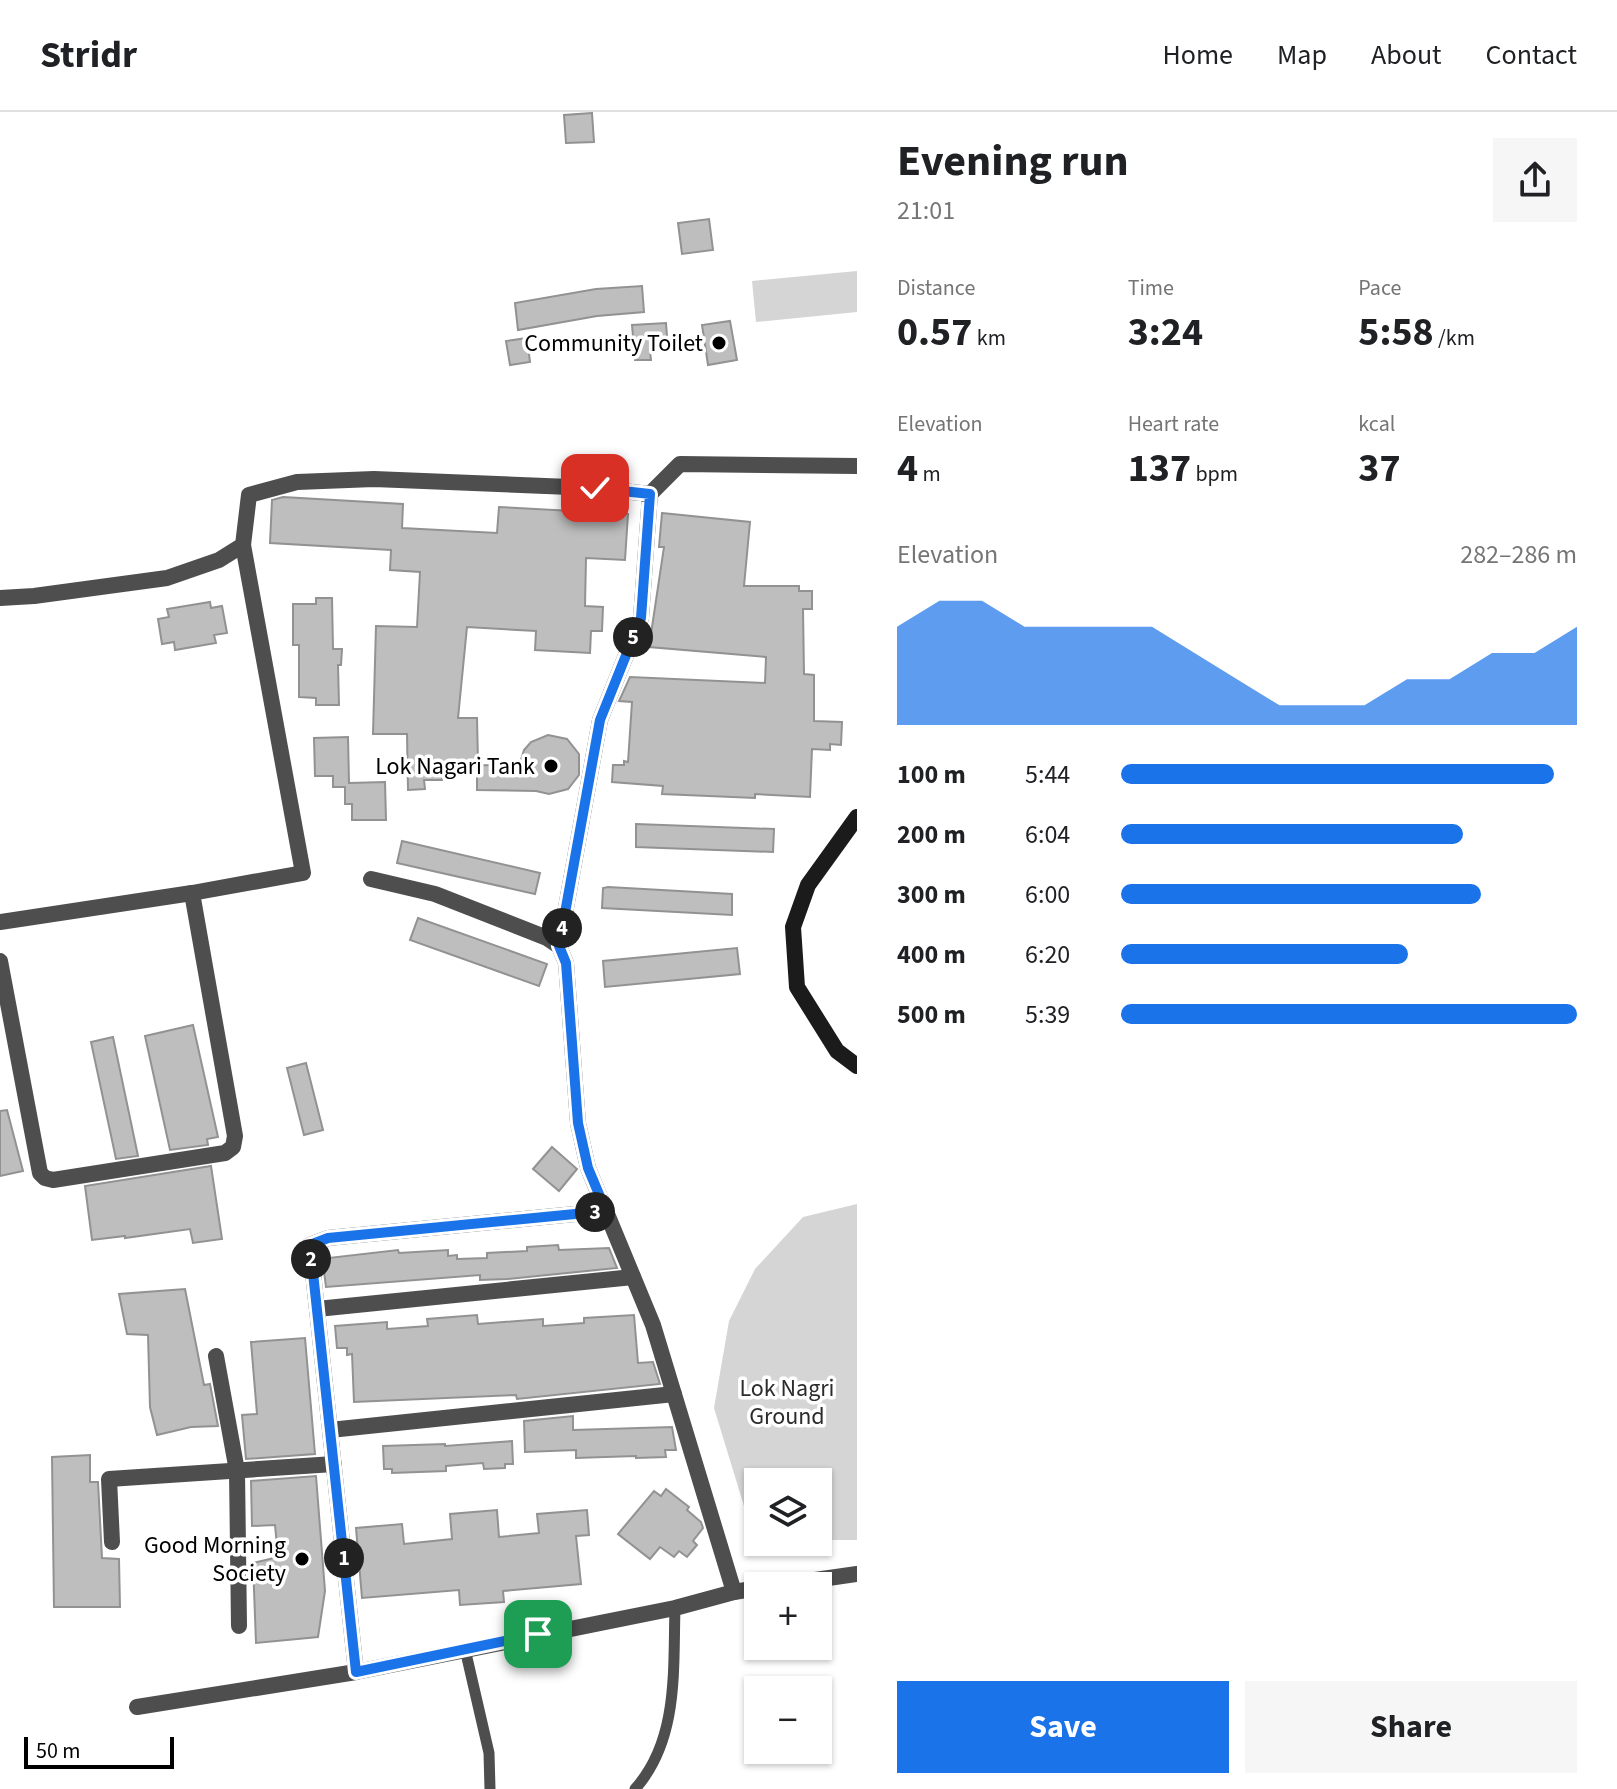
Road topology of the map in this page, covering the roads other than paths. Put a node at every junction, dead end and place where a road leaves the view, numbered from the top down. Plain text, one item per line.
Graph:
1 (857, 466) edge
2 (650, 494) junction
3 (243, 545) junction
4 (0, 598) edge
5 (857, 817) edge
6 (371, 879) dead end
7 (192, 893) junction
8 (0, 922) edge
9 (559, 946) junction
10 (0, 961) edge
11 (857, 1066) edge
12 (606, 1211) junction
13 (633, 1277) junction
14 (317, 1309) junction
15 (216, 1356) dead end
16 (674, 1394) junction
17 (330, 1430) junction
18 (334, 1464) junction
19 (237, 1471) junction
20 (112, 1542) dead end
21 (857, 1574) edge
22 (832, 1578) edge
23 (744, 1590) edge
24 (734, 1592) junction
25 (675, 1608) junction
26 (239, 1626) dead end
27 (465, 1649) junction
28 (356, 1672) junction
29 (137, 1707) dead end
30 (490, 1789) edge
31 (635, 1789) edge

1 - 2 street
2 - 3 street
2 - 9 street
3 - 4 street
3 - 7 street
5 - 11 main road
6 - 9 street
7 - 8 street
7 - 10 street
9 - 12 street
12 - 13 street
12 - 14 street
13 - 14 street
13 - 16 street
14 - 17 street
15 - 19 street
16 - 17 street
16 - 24 street
17 - 18 street
18 - 19 street
18 - 28 street
19 - 20 street
19 - 26 street
21 - 22 street
23 - 24 street
24 - 25 street
25 - 27 street
25 - 31 lane
27 - 28 street
27 - 30 lane
28 - 29 street

